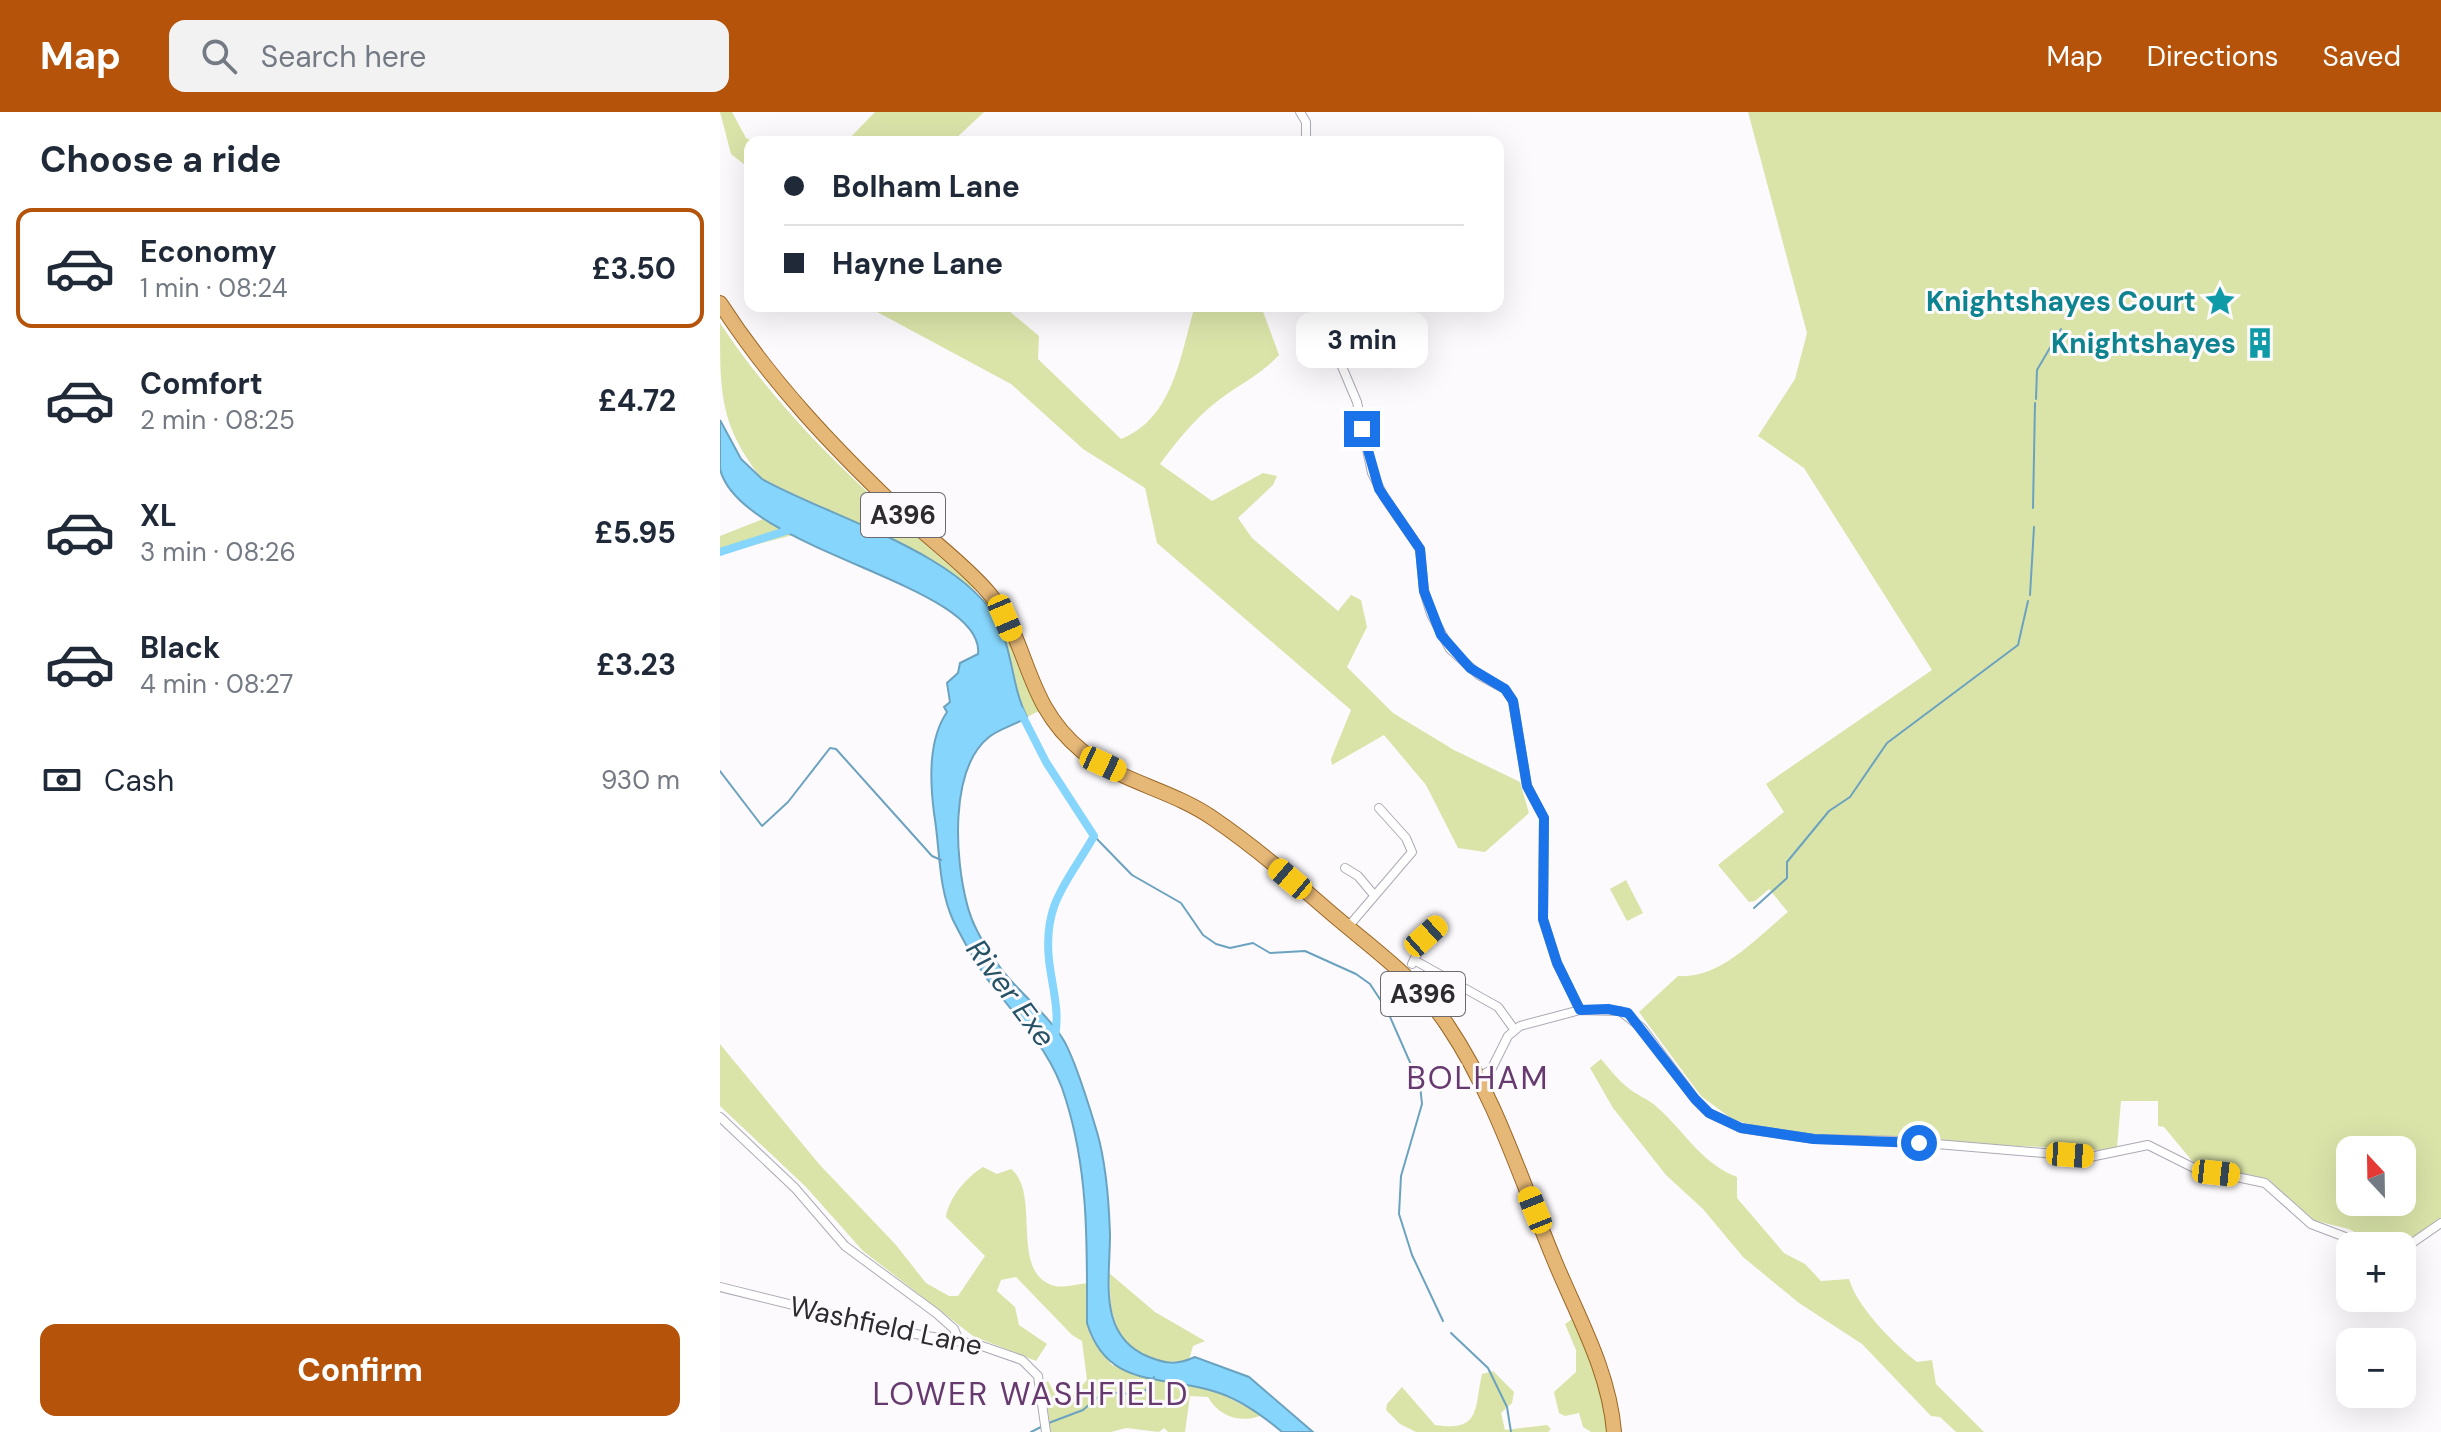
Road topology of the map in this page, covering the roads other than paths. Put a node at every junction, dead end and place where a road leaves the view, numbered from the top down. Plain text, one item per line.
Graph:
1 (1300, 112) edge
2 (1306, 136) edge
3 (720, 303) edge
4 (1324, 312) edge
5 (1379, 808) dead end
6 (1345, 868) dead end
7 (1374, 895) junction
8 (1438, 925) dead end
9 (1348, 927) junction
10 (1580, 1010) junction
11 (1514, 1029) junction
12 (1478, 1078) junction
13 (720, 1117) edge
14 (2441, 1223) edge
15 (2336, 1233) edge
16 (2416, 1240) edge
17 (720, 1287) edge
18 (959, 1341) junction
19 (1045, 1427) edge
20 (1614, 1432) edge

1 - 2 street
3 - 9 main road, A396
4 - 10 street
5 - 7 street
6 - 7 street
7 - 9 street
8 - 11 street
9 - 12 main road, A396
10 - 11 street
10 - 15 street
11 - 12 street
12 - 20 main road, A396
13 - 18 street
14 - 16 street
17 - 18 street, Washfield Lane
18 - 19 street, Washfield Lane

